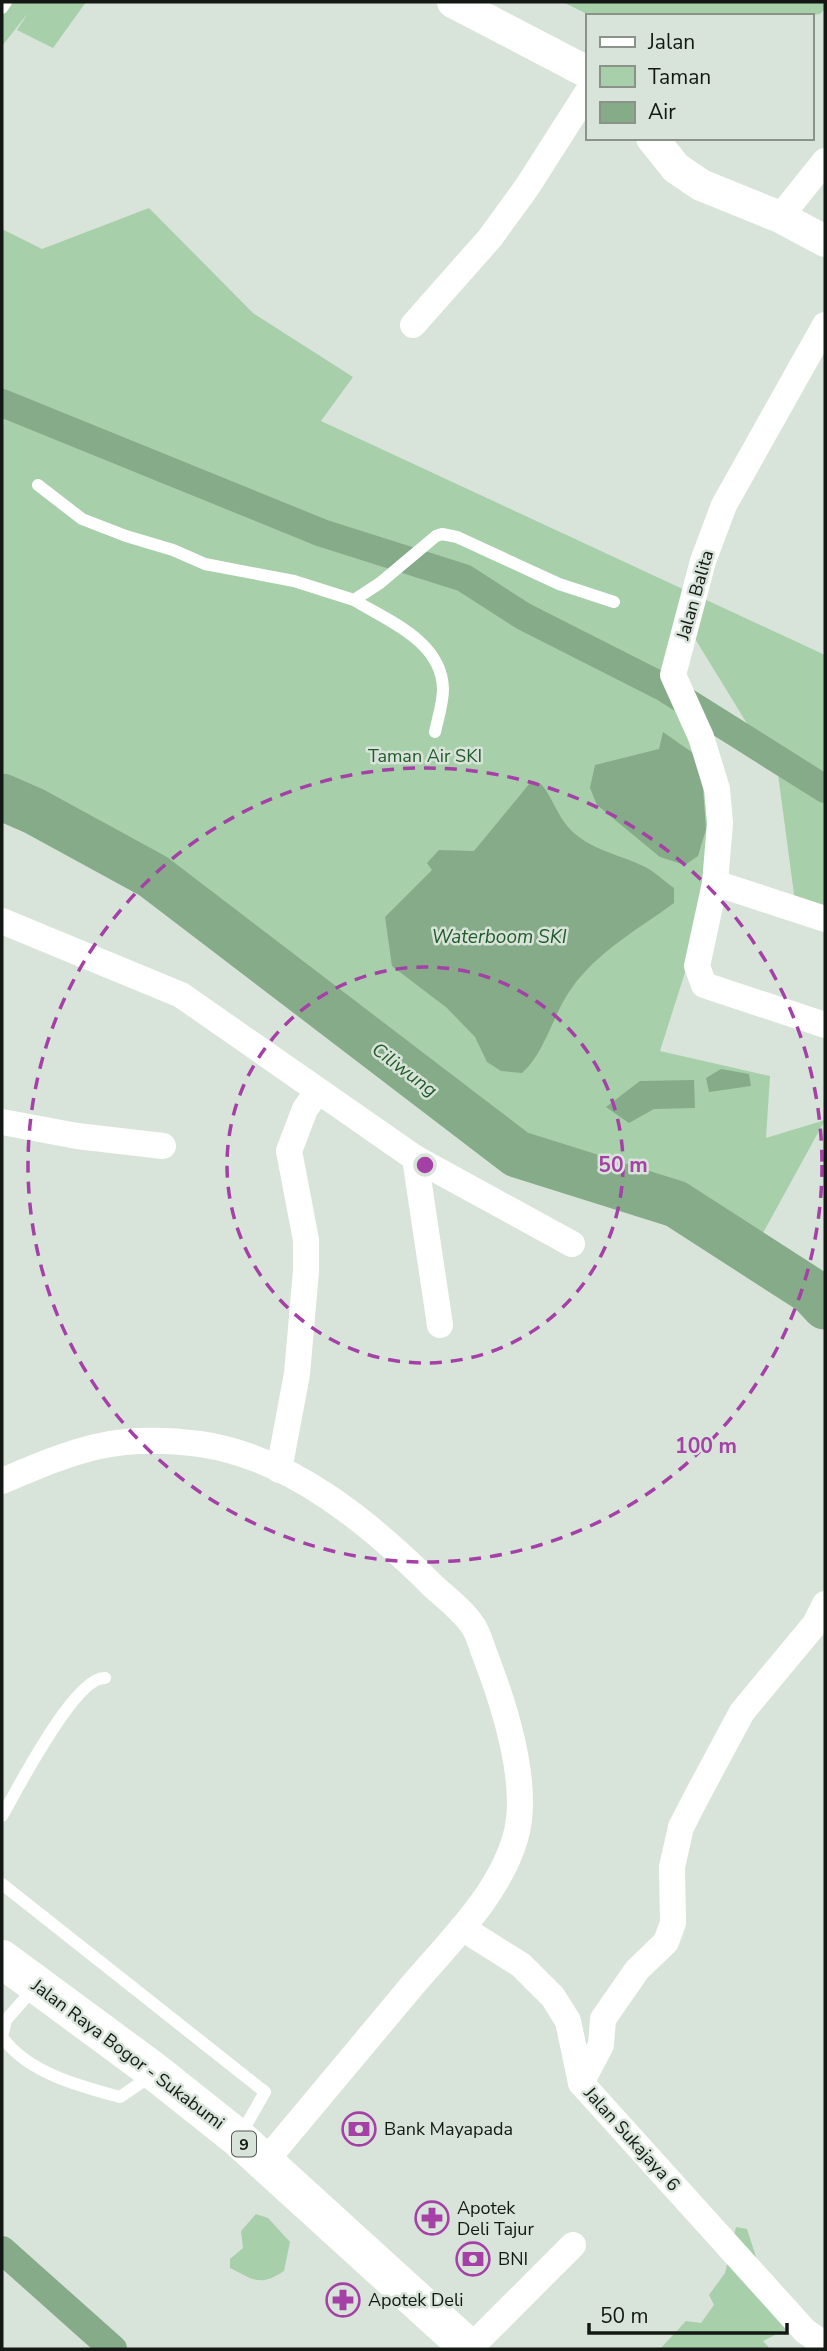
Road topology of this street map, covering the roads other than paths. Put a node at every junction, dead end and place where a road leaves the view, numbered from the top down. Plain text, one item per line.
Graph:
1 (6, 2) edge
2 (453, 2) edge
3 (2, 8) edge
4 (586, 71) edge
5 (586, 95) edge
6 (654, 140) edge
7 (825, 162) edge
8 (780, 216) junction
9 (825, 241) edge
10 (413, 325) dead end
11 (825, 325) edge
12 (38, 485) dead end
13 (354, 600) junction
14 (614, 602) dead end
15 (435, 732) dead end
16 (715, 884) junction
17 (825, 919) edge
18 (2, 921) edge
19 (825, 1025) edge
20 (317, 1092) junction
21 (2, 1122) edge
22 (2, 1128) edge
23 (163, 1146) dead end
24 (415, 1158) junction
25 (572, 1244) dead end
26 (440, 1325) dead end
27 (279, 1470) junction
28 (2, 1481) edge
29 (825, 1604) edge
30 (104, 1678) dead end
31 (2, 1816) edge
32 (2, 1884) edge
33 (462, 1928) junction
34 (2, 1959) edge
35 (37, 1985) junction
36 (155, 2072) junction
37 (581, 2082) junction
38 (251, 2151) junction
39 (573, 2245) dead end
40 (825, 2344) edge
41 (470, 2349) edge

1 - 3 lane
2 - 4 street
5 - 10 street
6 - 8 street
7 - 8 street
8 - 9 street
11 - 16 street, Jalan Balita
12 - 13 lane
13 - 14 lane
13 - 15 lane
16 - 17 street
16 - 19 street, Jalan Balita
18 - 20 street
20 - 24 street
20 - 27 street
21 - 22 street
21 - 23 street
24 - 25 street
24 - 26 street
27 - 28 street
27 - 33 street
29 - 37 street
30 - 31 lane
32 - 38 lane
33 - 37 street, Jalan Sukajaya 6
33 - 38 street
34 - 35 highway, Jalan Raya Bogor - Sukabumi / 9
35 - 36 highway, Jalan Raya Bogor - Sukabumi / 9
35 - 36 lane
36 - 38 highway, Jalan Raya Bogor - Sukabumi / 9
37 - 40 street, Jalan Sukajaya 6
38 - 41 highway, Jalan Raya Bogor - Sukabumi / 9
39 - 41 street

